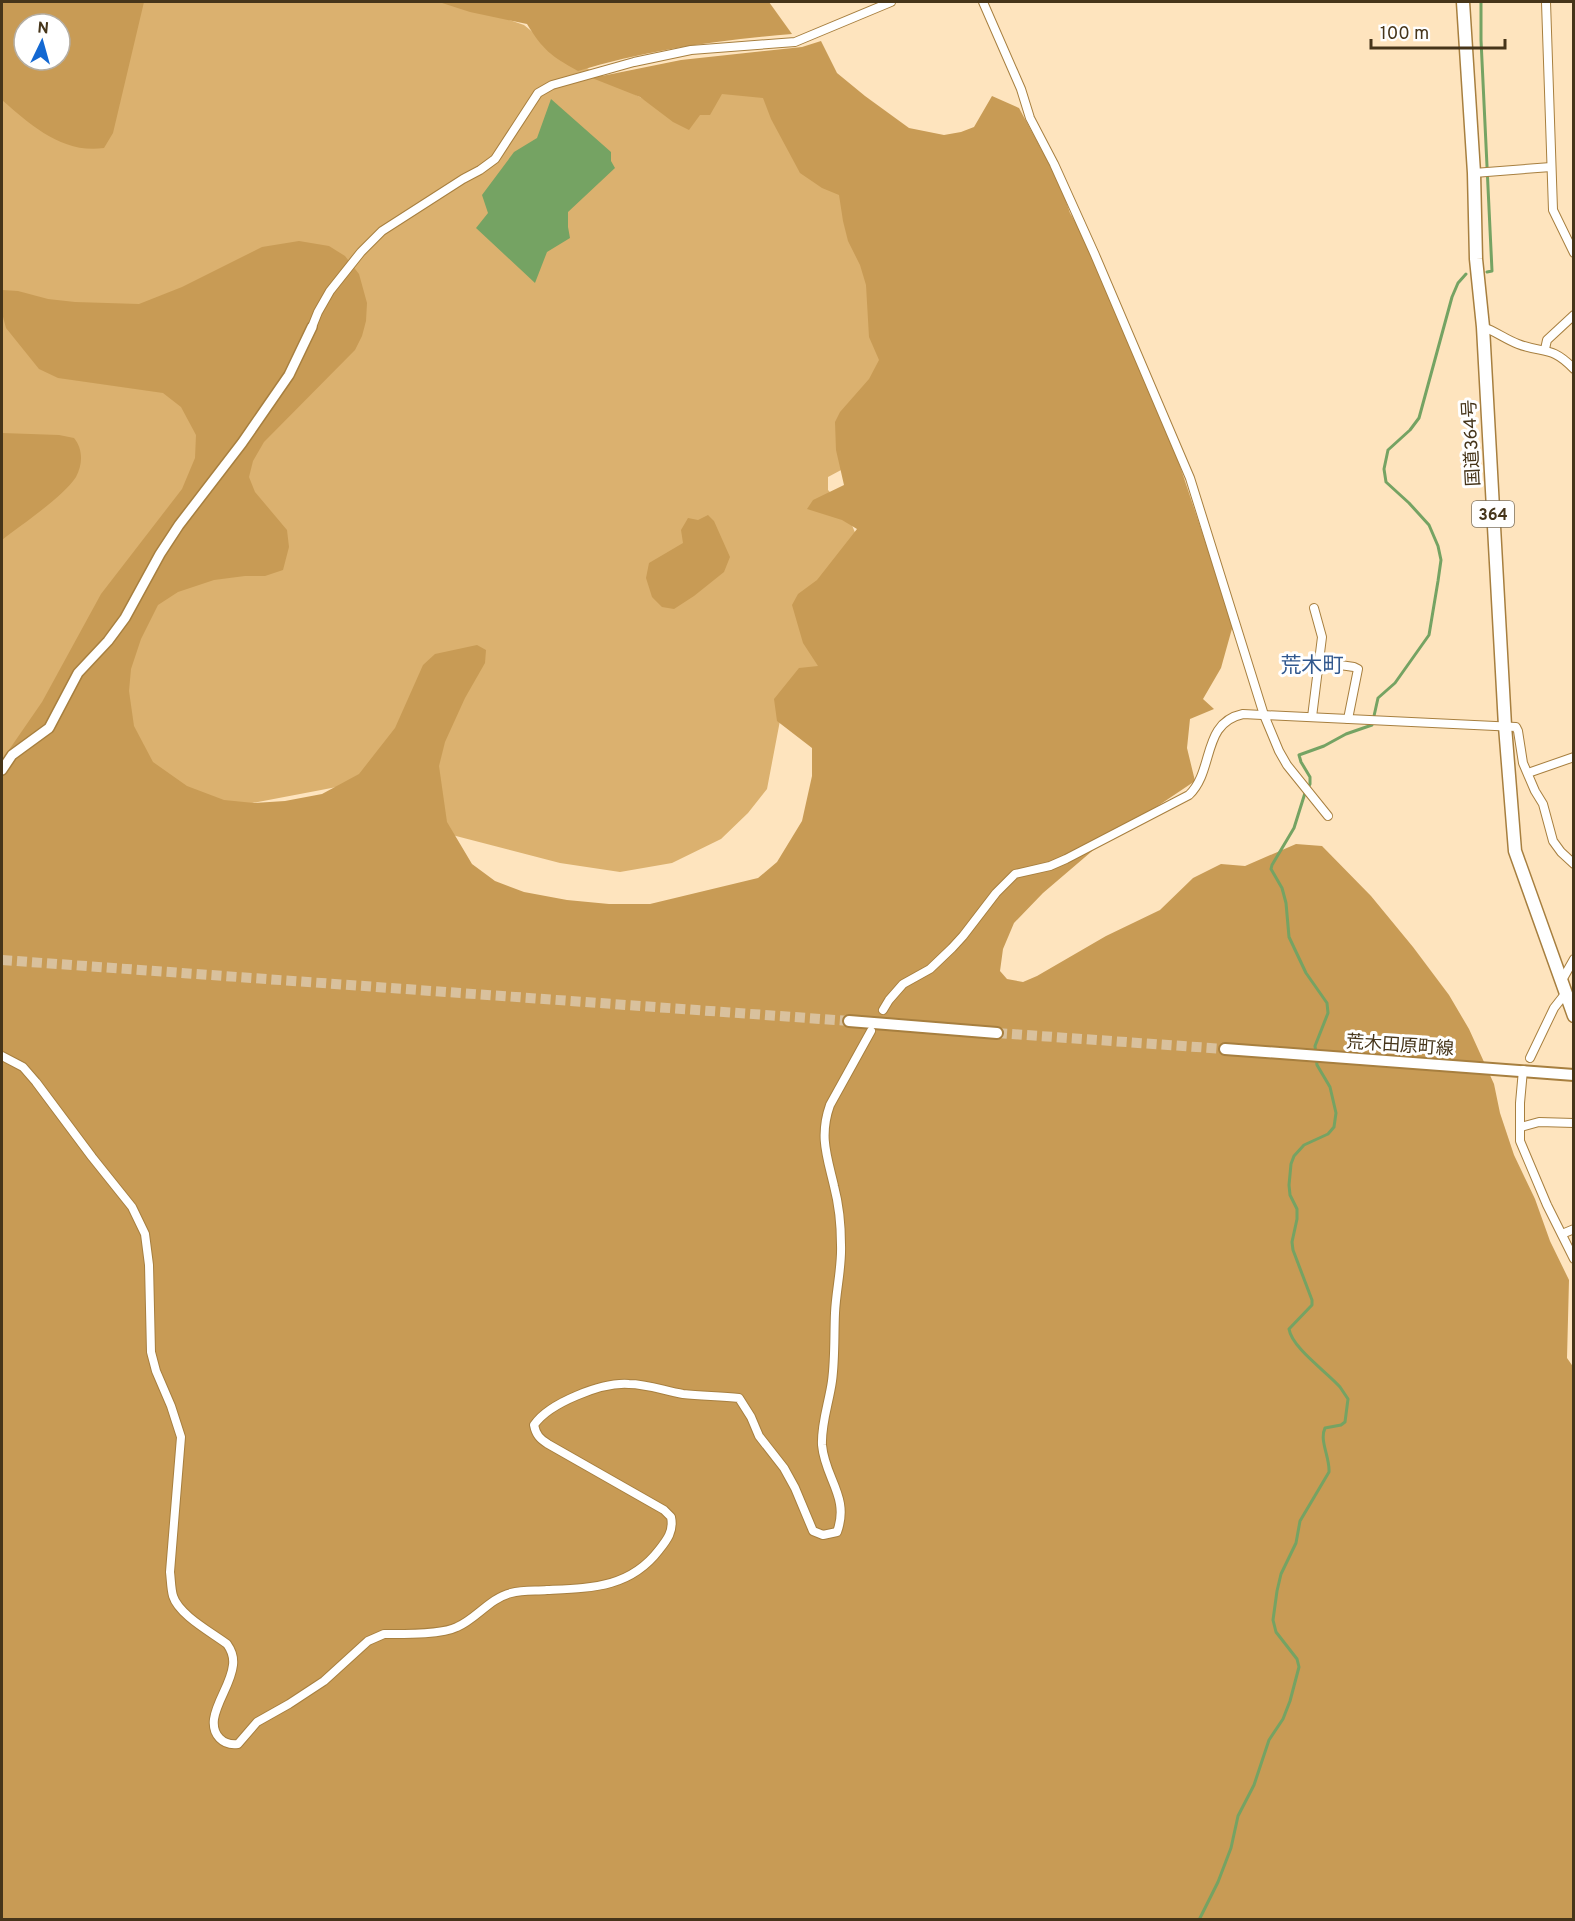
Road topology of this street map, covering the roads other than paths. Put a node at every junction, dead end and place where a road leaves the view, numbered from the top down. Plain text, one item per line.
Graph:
1 (891, 2) edge
2 (983, 2) edge
3 (1463, 2) edge
4 (1546, 2) edge
5 (1551, 167) junction
6 (1474, 173) junction
7 (1574, 253) edge
8 (1574, 315) edge
9 (312, 327) joint
10 (1483, 327) junction
11 (1545, 350) junction
12 (1574, 369) edge
13 (1314, 608) dead end
14 (1319, 662) junction
15 (1264, 715) junction
16 (1312, 717) junction
17 (1348, 719) junction
18 (1505, 726) junction
19 (1574, 757) edge
20 (2, 770) edge
21 (1528, 773) junction
22 (1328, 816) dead end
23 (1574, 864) edge
24 (1574, 959) edge
25 (1561, 982) junction
26 (1565, 994) junction
27 (883, 1010) dead end
28 (1574, 1016) edge
29 (849, 1021) tunnel mouth
30 (872, 1031) dead end
31 (998, 1033) tunnel mouth
32 (1225, 1049) tunnel mouth
33 (2, 1056) edge
34 (1530, 1058) dead end
35 (1523, 1070) junction
36 (1574, 1075) edge
37 (1574, 1123) edge
38 (1521, 1127) junction
39 (1574, 1229) edge
40 (1562, 1234) junction
41 (1574, 1259) edge

1 - 9 street
2 - 15 street
3 - 6 highway, 国道364号 / 364
4 - 5 street
5 - 6 street
5 - 7 street
6 - 10 highway, 国道364号 / 364
8 - 11 street
9 - 20 street
10 - 11 street
10 - 18 highway, 国道364号 / 364
11 - 12 street
13 - 14 street
14 - 16 street
14 - 17 street
15 - 16 street
15 - 22 street
15 - 27 street
16 - 17 street
17 - 18 street
18 - 21 street
18 - 25 highway, 国道364号 / 364
19 - 21 street
21 - 23 street
24 - 25 street
25 - 26 highway, 国道364号 / 364
26 - 28 highway, 国道364号 / 364
26 - 34 street
29 - 31 main road
30 - 33 street
32 - 35 main road, 荒木田原町線
35 - 36 main road, 荒木田原町線
35 - 38 street
37 - 38 street
38 - 40 street
39 - 40 street
40 - 41 street

